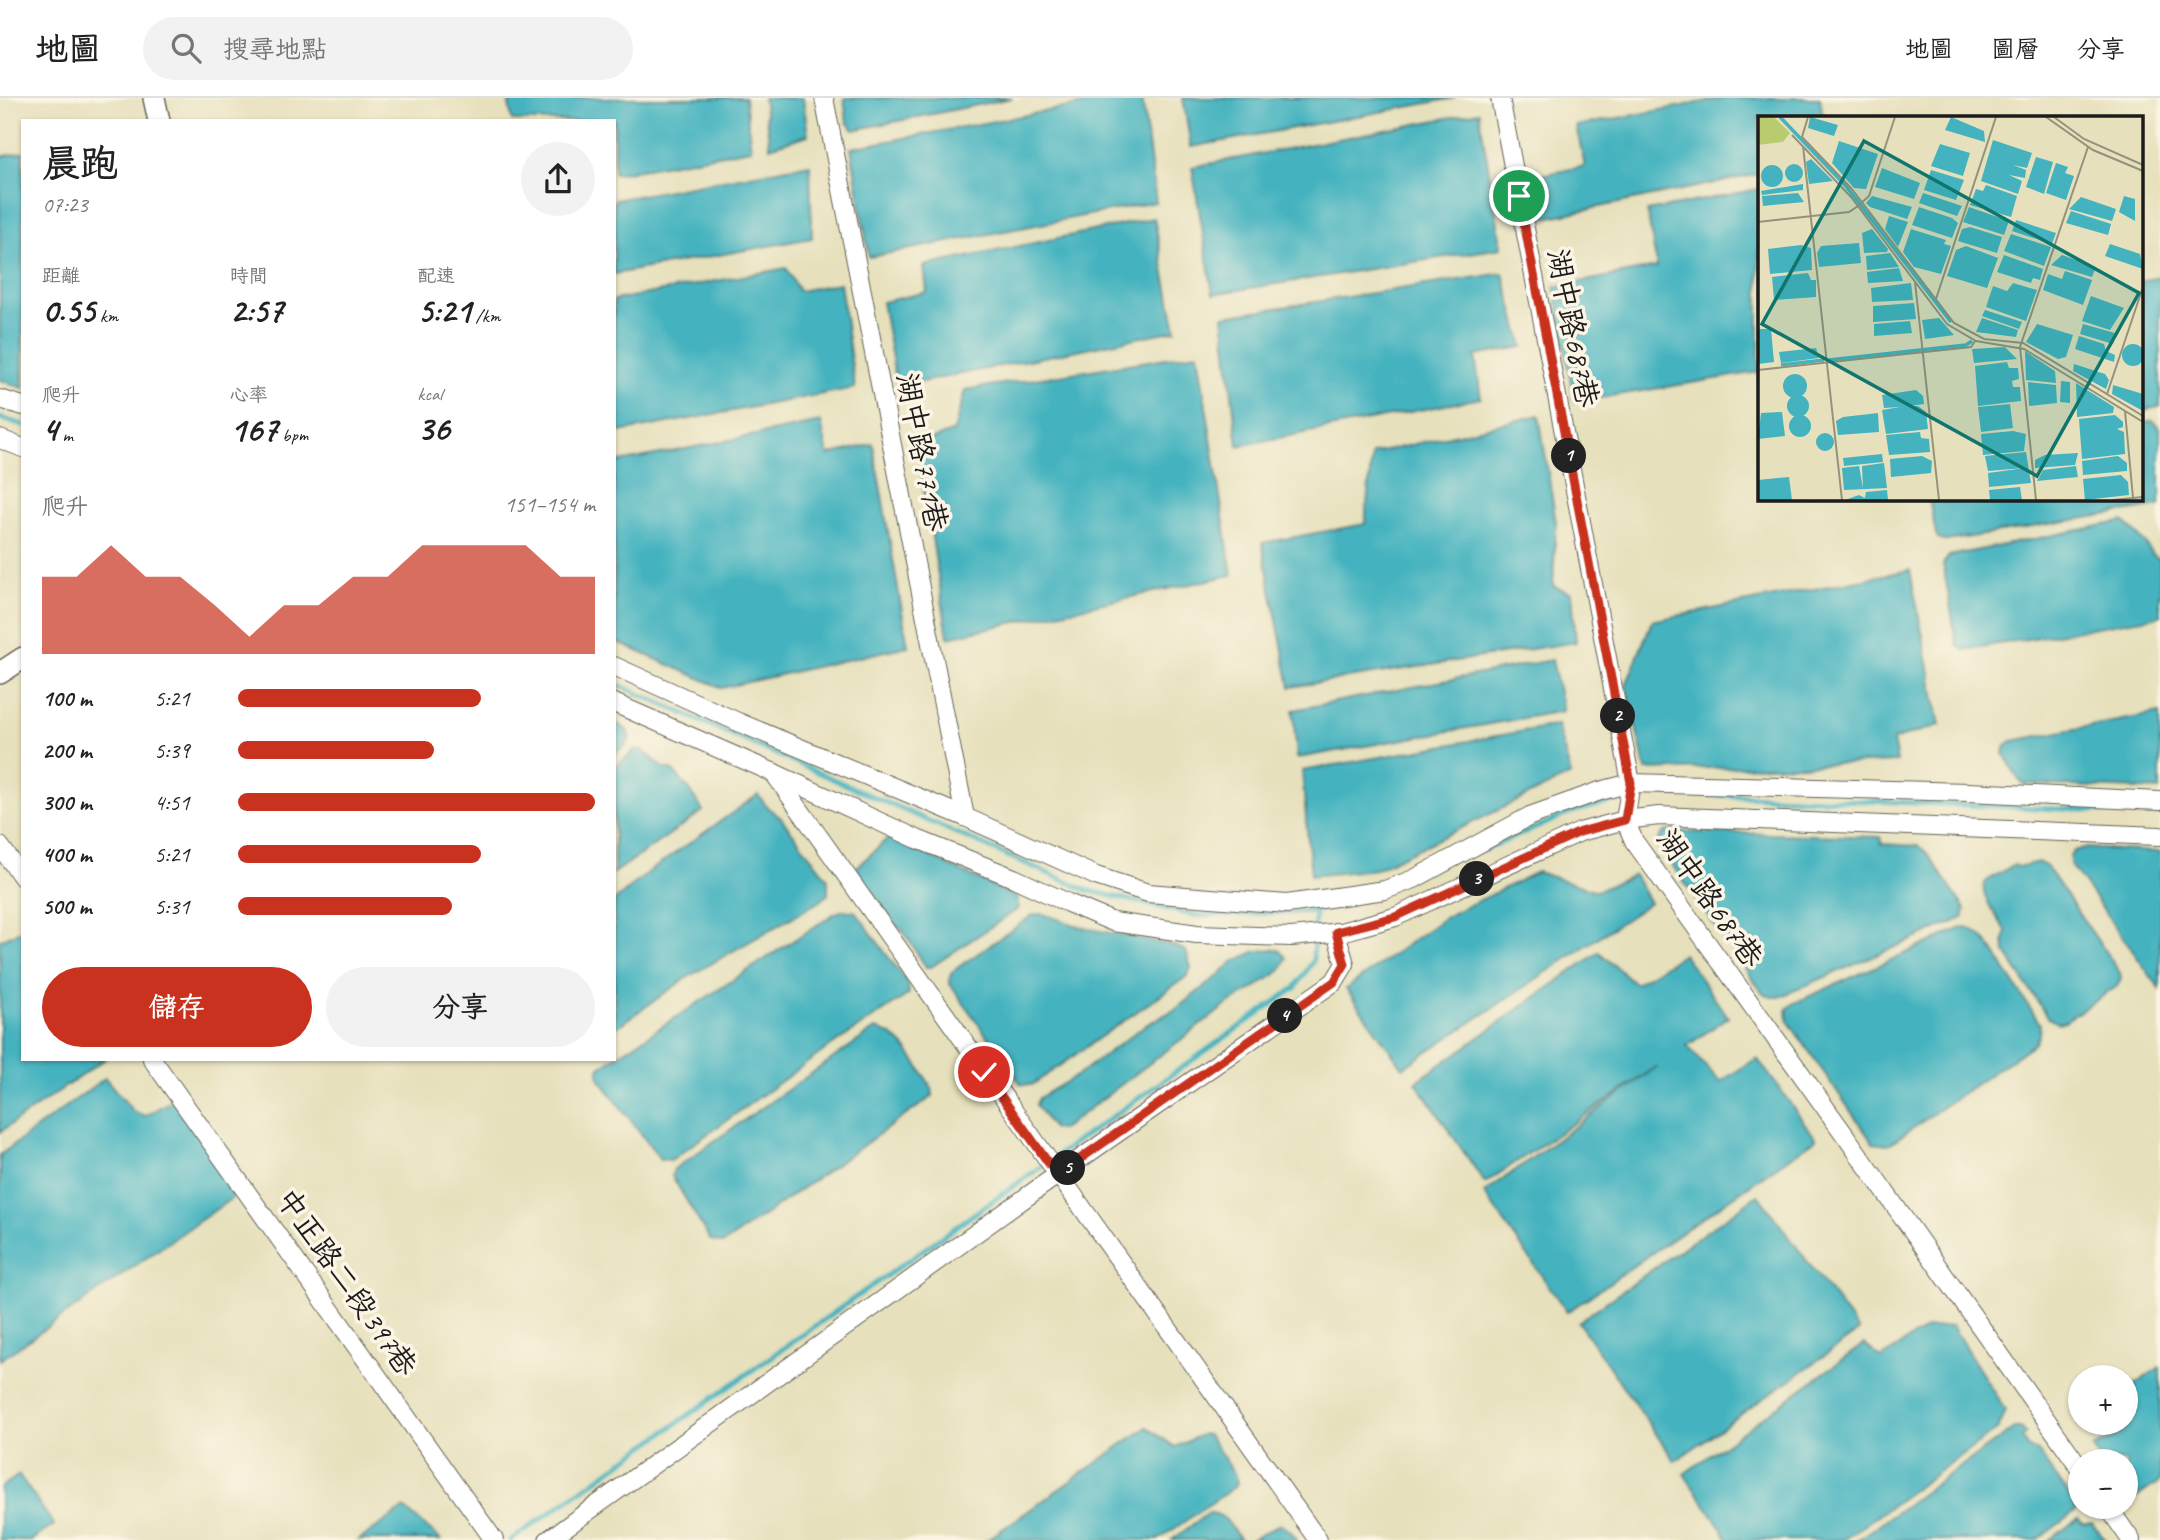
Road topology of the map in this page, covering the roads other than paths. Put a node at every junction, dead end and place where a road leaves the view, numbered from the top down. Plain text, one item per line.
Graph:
1 (154, 98) edge
2 (824, 98) edge
3 (1500, 98) edge
4 (159, 119) edge
5 (0, 399) edge
6 (21, 405) edge
7 (0, 439) edge
8 (21, 447) edge
9 (21, 658) edge
10 (616, 667) edge
11 (0, 673) edge
12 (616, 704) edge
13 (772, 772) junction
14 (1631, 783) junction
15 (2160, 801) edge
16 (965, 817) junction
17 (1625, 820) junction
18 (2160, 836) edge
19 (0, 846) edge
20 (21, 874) edge
21 (1336, 932) junction
22 (153, 1061) edge
23 (1057, 1175) junction
24 (2068, 1451) edge
25 (2116, 1519) edge
26 (494, 1540) edge
27 (548, 1540) edge
28 (1318, 1540) edge
29 (2131, 1540) edge

1 - 4 street
2 - 16 street, 湖中路771巷
3 - 14 street, 湖中路687巷
5 - 6 street
7 - 8 street
9 - 11 street
10 - 16 street
12 - 13 street
13 - 21 street
13 - 23 street
14 - 15 street
14 - 16 street
14 - 17 street, 湖中路687巷
17 - 18 street
17 - 21 street
17 - 24 street, 湖中路687巷
19 - 20 street
21 - 23 street
22 - 26 street, 中正路二段397巷
23 - 27 street
23 - 28 street
25 - 29 street

